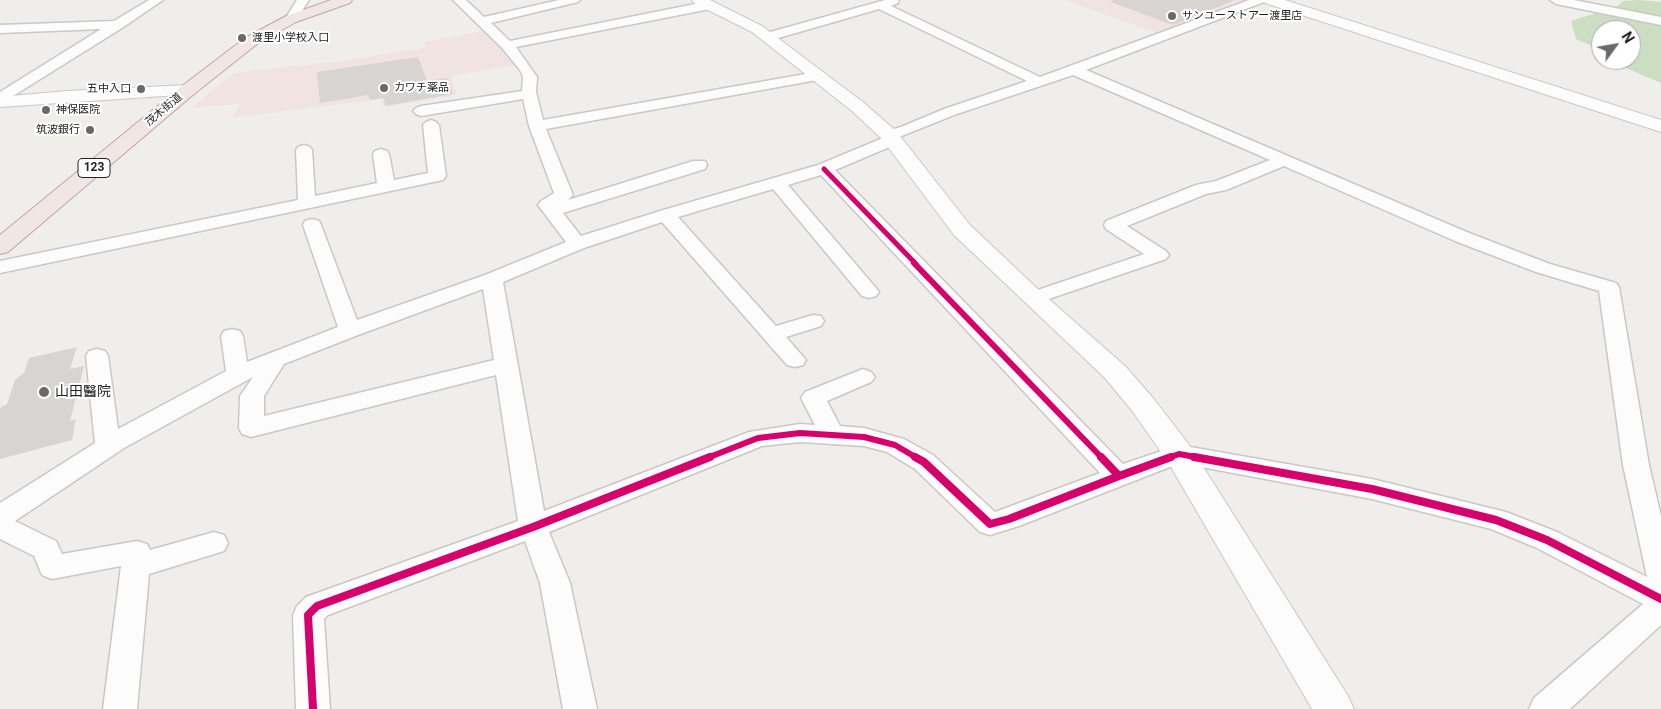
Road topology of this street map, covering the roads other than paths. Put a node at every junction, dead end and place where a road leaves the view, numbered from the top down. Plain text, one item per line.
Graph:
1 (157, 0) edge
2 (303, 0) edge
3 (345, 0) edge
4 (459, 0) edge
5 (574, 0) edge
6 (900, 0) edge
7 (1260, 0) edge
8 (1270, 0) edge
9 (1556, 0) edge
10 (704, 2) edge
11 (880, 5) junction
12 (291, 19) junction
13 (484, 21) junction
14 (1661, 21) edge
15 (119, 25) junction
16 (0, 29) edge
17 (768, 37) junction
18 (507, 45) junction
19 (1074, 70) junction
20 (818, 76) junction
21 (1040, 82) junction
22 (188, 90) junction
23 (530, 94) junction
24 (0, 100) edge
25 (537, 126) junction
26 (1661, 126) edge
27 (891, 138) junction
28 (304, 150) dead end
29 (382, 154) dead end
30 (1283, 161) junction
31 (699, 165) dead end
32 (824, 169) junction
33 (776, 182) junction
34 (386, 187) junction
35 (307, 203) junction
36 (551, 211) junction
37 (666, 215) junction
38 (312, 226) dead end
39 (577, 244) junction
40 (0, 247) edge
41 (0, 267) edge
42 (492, 279) junction
43 (869, 292) dead end
44 (1033, 298) junction
45 (813, 321) dead end
46 (350, 330) junction
47 (772, 334) junction
48 (232, 336) dead end
49 (97, 356) dead end
50 (276, 359) junction
51 (795, 360) dead end
52 (505, 365) junction
53 (238, 374) junction
54 (863, 377) dead end
55 (832, 434) junction
56 (108, 447) junction
57 (1179, 454) junction
58 (1119, 476) junction
59 (0, 517) edge
60 (0, 526) edge
61 (534, 527) junction
62 (214, 543) dead end
63 (137, 566) junction
64 (1661, 577) edge
65 (1661, 599) edge
66 (1661, 606) edge
67 (120, 709) edge
68 (313, 709) edge
69 (580, 709) edge
70 (1334, 709) edge
71 (1546, 709) edge

1 - 15 street
2 - 12 street
3 - 12 highway, 茂木街道 / 123
4 - 13 street
5 - 13 street
6 - 11 street
7 - 19 street
8 - 26 street
9 - 14 street
10 - 17 street
10 - 18 street
11 - 17 street
11 - 21 street
12 - 22 highway, 茂木街道 / 123
13 - 18 street
15 - 16 street
15 - 24 street
17 - 20 street
18 - 23 street
19 - 21 street
19 - 30 street
20 - 25 street
20 - 27 street
21 - 27 street
22 - 24 street
22 - 40 highway, 茂木街道 / 123
23 - 25 street
23 - 34 street
25 - 36 street
27 - 32 street
27 - 44 street
28 - 35 street
29 - 34 street
30 - 44 street
30 - 64 street
31 - 36 street
32 - 33 street
32 - 58 street
33 - 37 street
33 - 43 street
34 - 35 street
35 - 41 street
36 - 39 street
37 - 39 street
37 - 47 street
38 - 46 street
39 - 42 street
42 - 46 street
42 - 52 street
44 - 57 street
45 - 47 street
46 - 50 street
47 - 51 street
48 - 53 street
49 - 56 street
50 - 52 street
50 - 53 street
52 - 61 street
53 - 56 street
54 - 55 street
55 - 58 street
55 - 61 street
56 - 59 street
57 - 58 street
57 - 65 street
57 - 70 street
60 - 63 street
61 - 68 street
61 - 69 street
62 - 63 street
63 - 67 street
66 - 71 street

